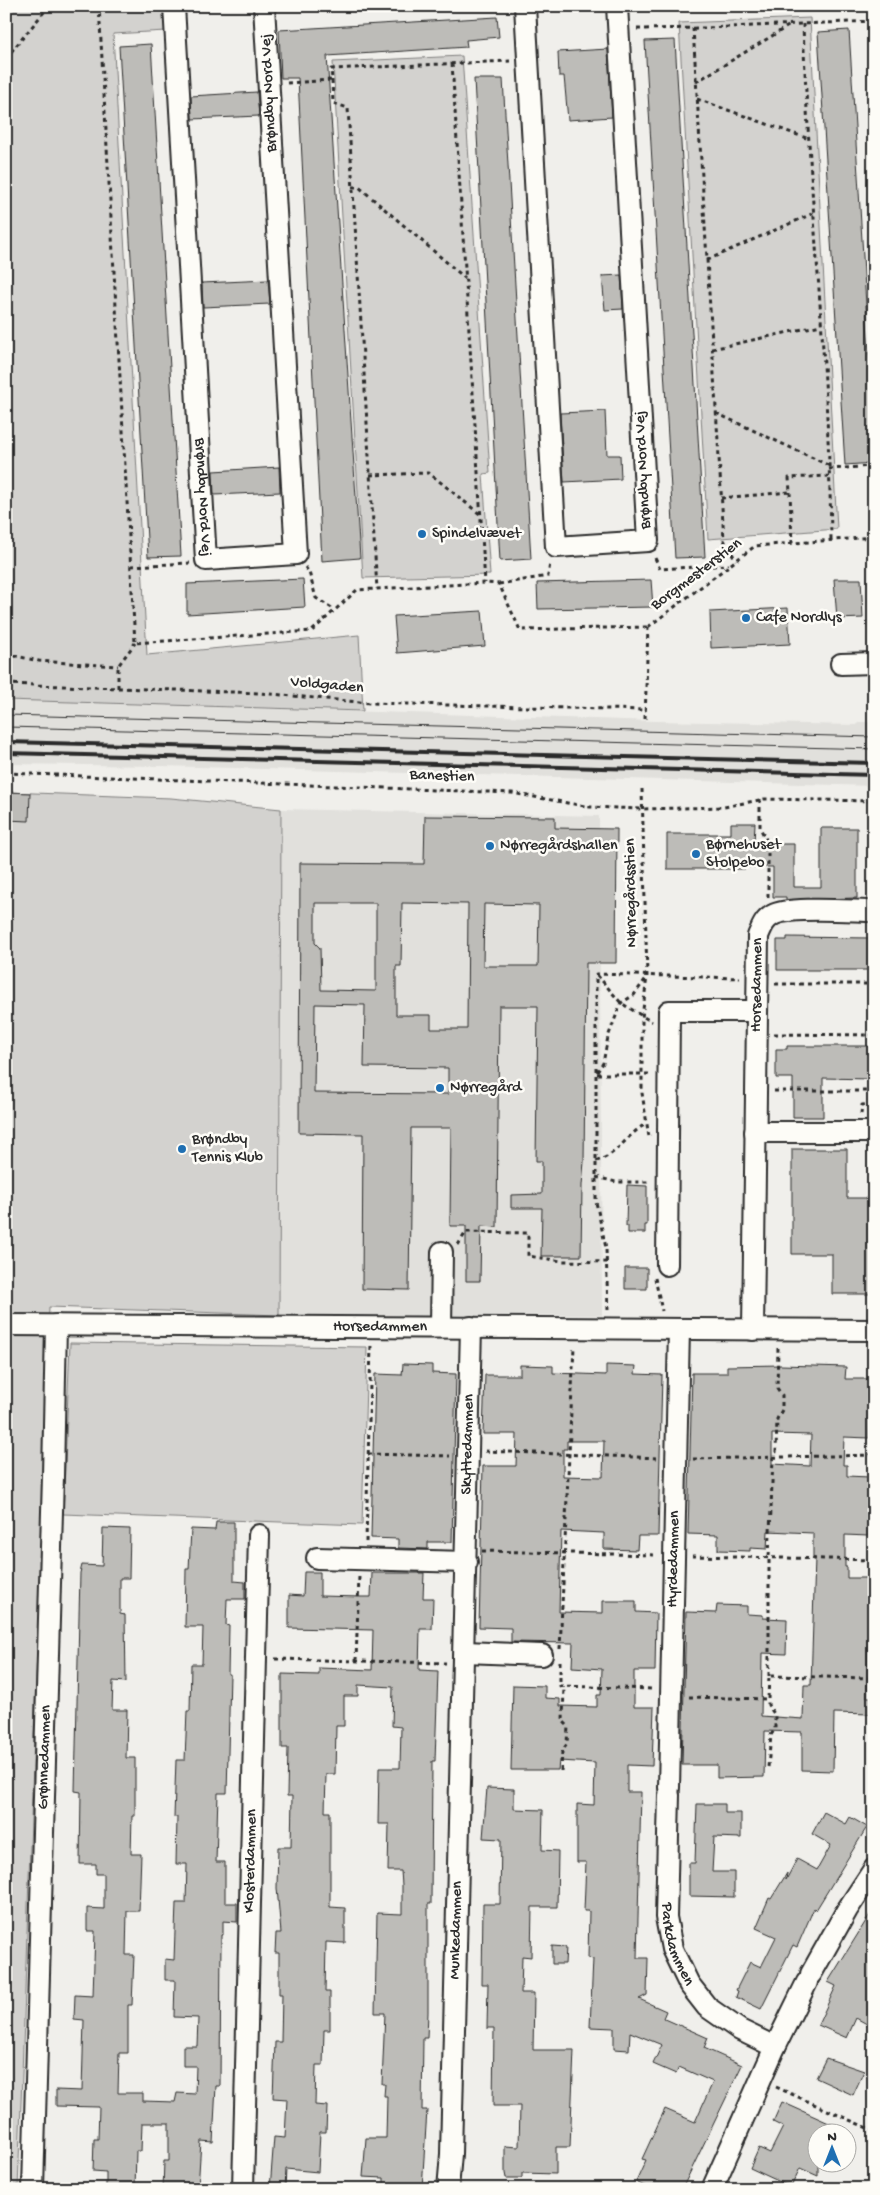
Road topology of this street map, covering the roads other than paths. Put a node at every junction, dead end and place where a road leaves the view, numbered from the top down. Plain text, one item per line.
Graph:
1 (174, 6) edge
2 (264, 6) edge
3 (525, 6) edge
4 (616, 6) edge
5 (874, 662) edge
6 (841, 664) dead end
7 (874, 912) edge
8 (756, 1011) junction
9 (664, 1018) junction
10 (668, 1118) junction
11 (755, 1132) junction
12 (874, 1132) edge
13 (442, 1252) road end
14 (667, 1265) dead end
15 (6, 1325) edge
16 (56, 1326) junction
17 (441, 1327) junction
18 (471, 1327) junction
19 (679, 1329) junction
20 (753, 1330) junction
21 (874, 1330) edge
22 (259, 1535) dead end
23 (317, 1558) dead end
24 (467, 1562) junction
25 (542, 1655) dead end
26 (464, 1662) junction
27 (669, 1792) joint
28 (874, 1869) edge
29 (775, 2047) junction
30 (33, 2189) edge
31 (243, 2189) edge
32 (448, 2189) edge
33 (712, 2189) edge

1 - 2 street, Brøndby Nord Vej
3 - 4 street, Brøndby Nord Vej
5 - 6 street
7 - 8 street, Horsedammen
8 - 9 street
8 - 11 street, Horsedammen
9 - 10 street
9 - 10 street
10 - 14 street
11 - 12 street
11 - 20 street, Horsedammen
13 - 17 street
15 - 16 street, Horsedammen
16 - 17 street, Horsedammen
16 - 30 street, Grønnedammen
17 - 18 street, Horsedammen
18 - 19 street, Horsedammen
18 - 24 street, Skyttedammen
19 - 20 street, Horsedammen
19 - 27 street, Hyrdedammen
20 - 21 street, Horsedammen
22 - 31 street, Klosterdammen
23 - 24 street
24 - 26 street, Skyttedammen
25 - 26 street
26 - 32 street, Munkedammen
27 - 29 street, Parkdammen
28 - 29 street
29 - 33 street

